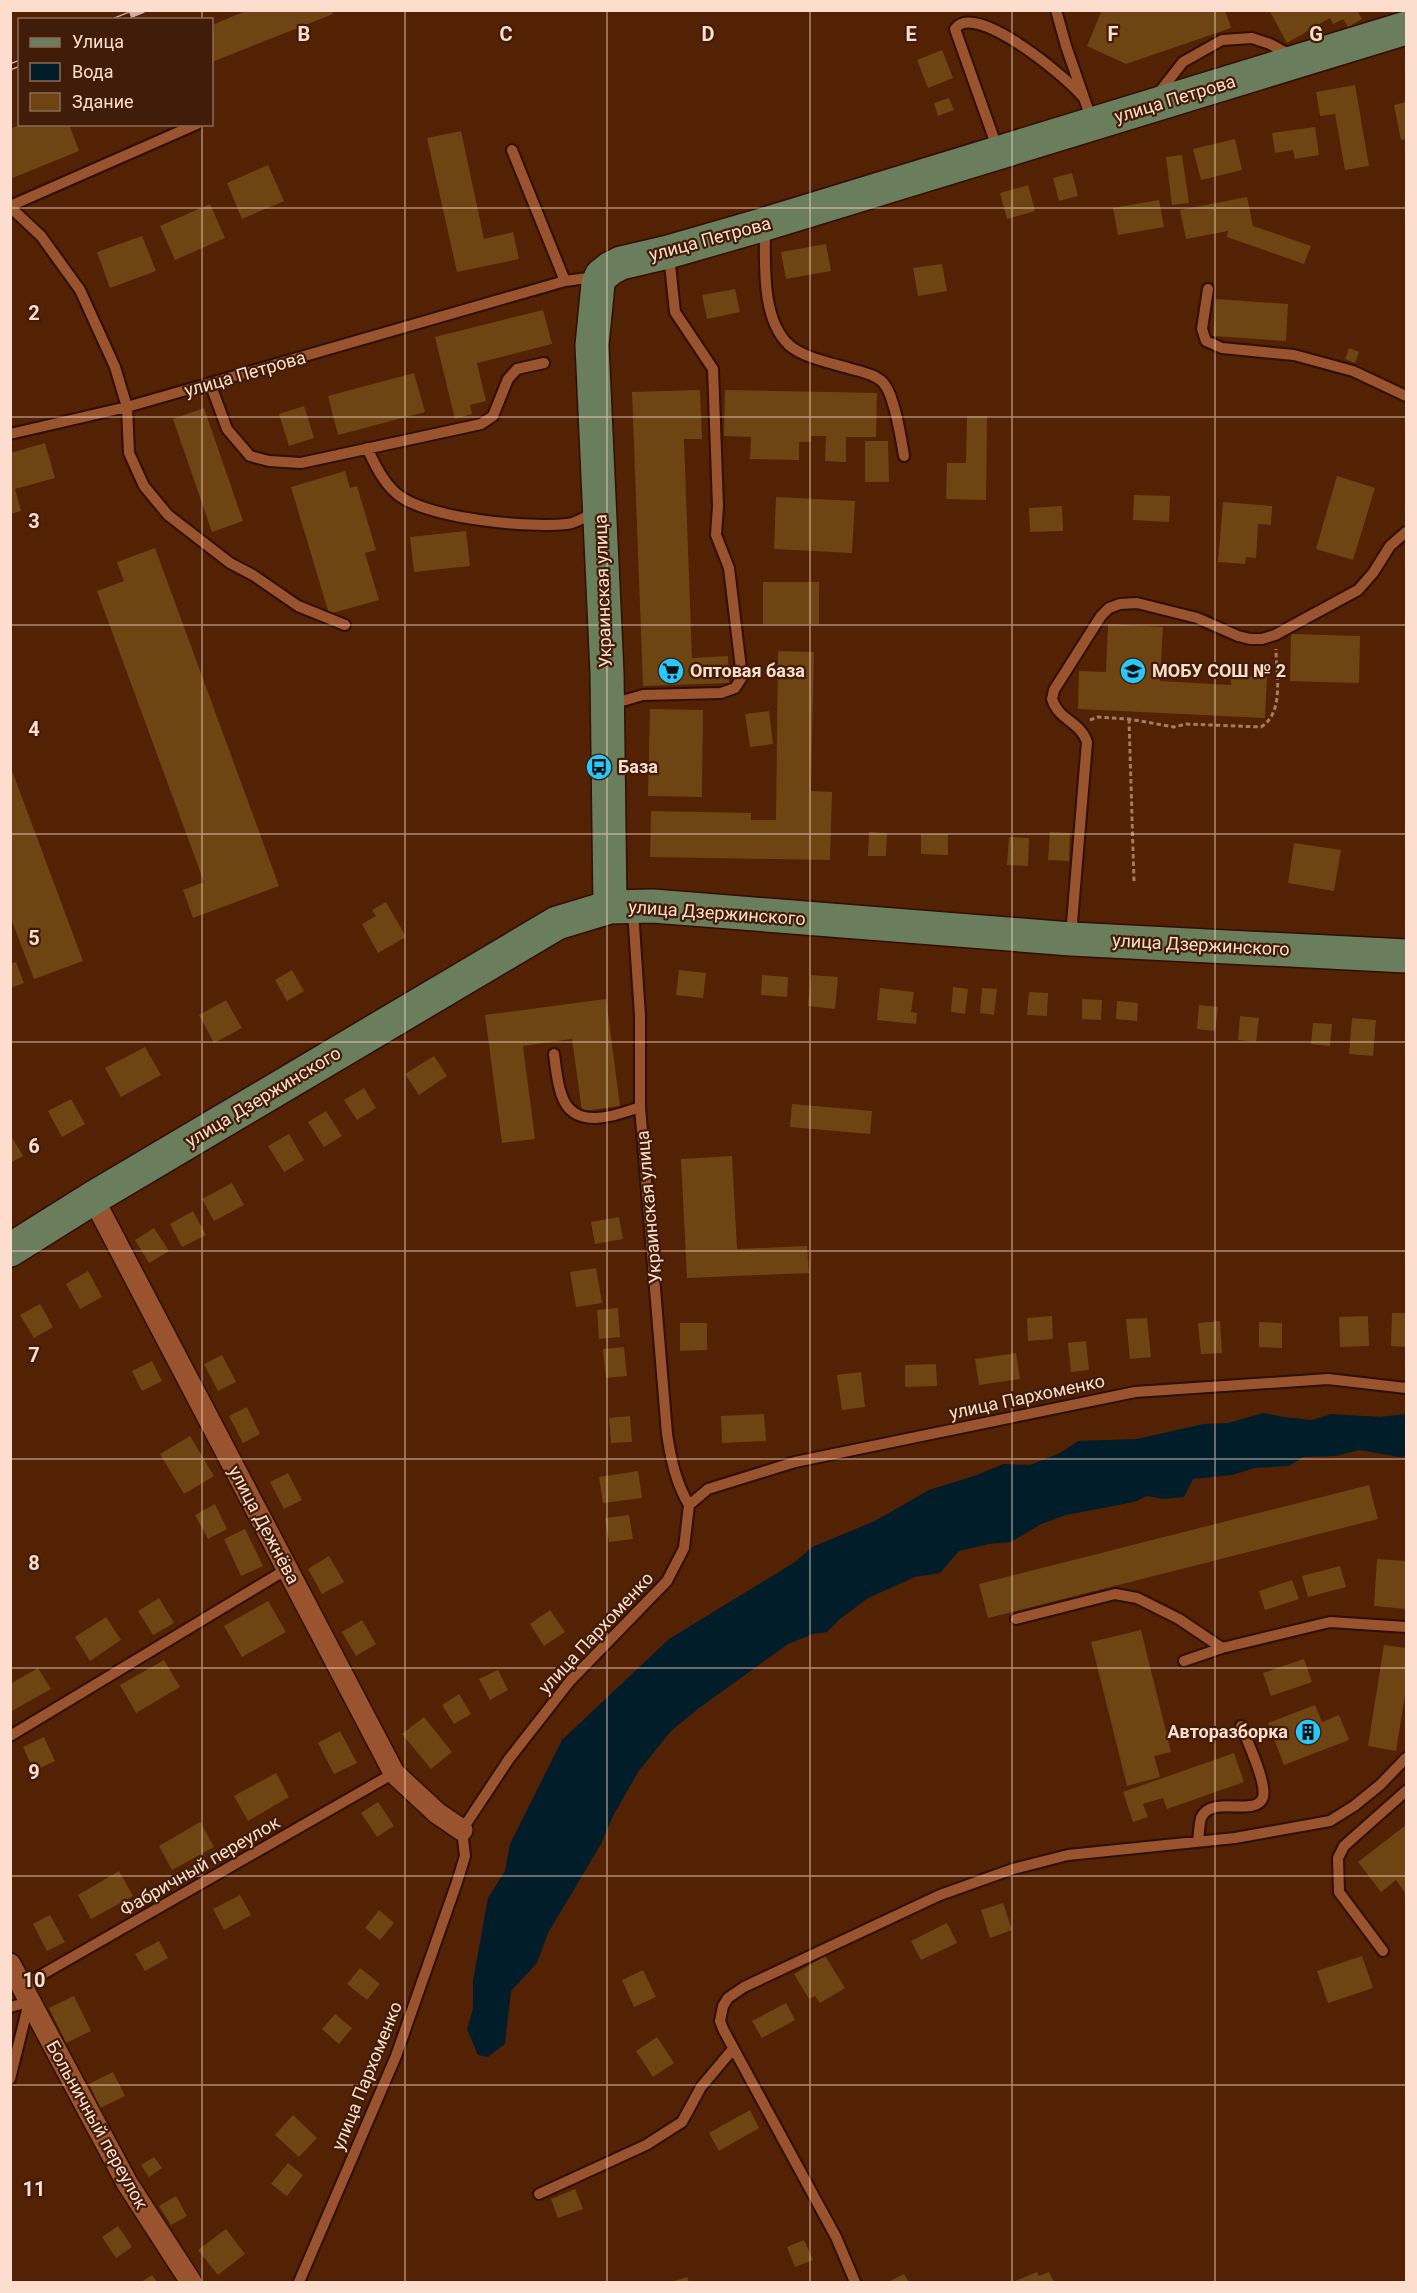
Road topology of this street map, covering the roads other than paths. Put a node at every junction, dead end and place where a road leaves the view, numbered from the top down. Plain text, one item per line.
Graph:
1 (1056, 10) edge
2 (1407, 28) edge
3 (1088, 110) junction
4 (192, 126) edge
5 (512, 150) dead end
6 (999, 153) junction
7 (10, 207) edge
8 (765, 224) junction
9 (668, 252) junction
10 (602, 276) junction
11 (566, 281) junction
12 (1208, 289) dead end
13 (544, 363) dead end
14 (210, 383) junction
15 (1407, 396) edge
16 (127, 407) junction
17 (10, 434) edge
18 (367, 448) junction
19 (904, 456) dead end
20 (600, 510) junction
21 (1407, 532) edge
22 (345, 625) dead end
23 (606, 706) junction
24 (621, 906) junction
25 (1071, 939) junction
26 (1407, 956) edge
27 (554, 1054) dead end
28 (640, 1107) junction
29 (93, 1198) junction
30 (14, 1242) edge
31 (1407, 1388) edge
32 (689, 1505) junction
33 (287, 1569) junction
34 (1016, 1619) dead end
35 (1407, 1626) edge
36 (1222, 1648) junction
37 (1184, 1661) dead end
38 (1242, 1726) dead end
39 (10, 1736) edge
40 (1407, 1758) edge
41 (393, 1773) junction
42 (1407, 1791) edge
43 (462, 1830) junction
44 (1198, 1841) junction
45 (1383, 1951) dead end
46 (10, 1964) edge
47 (21, 1998) edge
48 (734, 2049) junction
49 (10, 2079) edge
50 (539, 2194) dead end
51 (191, 2283) edge
52 (299, 2283) edge
53 (855, 2283) edge

1 - 3 lane
2 - 3 main road, улица Петрова
3 - 6 main road, улица Петрова
3 - 6 lane
4 - 7 lane
5 - 11 lane
6 - 8 main road, улица Петрова
7 - 16 lane
8 - 9 main road, улица Петрова
8 - 19 lane
9 - 10 main road, улица Петрова
9 - 23 lane
10 - 11 lane, улица Петрова
10 - 20 main road, Украинская улица
11 - 14 lane, улица Петрова
12 - 15 lane
13 - 18 lane
14 - 16 lane, улица Петрова
14 - 18 lane
16 - 17 lane, улица Петрова
16 - 22 lane
18 - 20 lane
20 - 23 main road, Украинская улица
21 - 25 lane
23 - 24 main road, Украинская улица
24 - 25 main road, улица Дзержинского
24 - 28 lane, Украинская улица
24 - 29 main road, улица Дзержинского
25 - 26 main road, улица Дзержинского
27 - 28 lane
28 - 32 lane, Украинская улица
29 - 30 main road, улица Дзержинского
29 - 33 street, улица Дежнёва
31 - 32 lane, улица Пархоменко
32 - 43 lane, улица Пархоменко
33 - 39 lane
33 - 41 street, улица Дежнёва
34 - 36 lane
35 - 36 lane
36 - 37 lane
38 - 44 lane
40 - 44 lane
41 - 43 street, улица Дежнёва
41 - 47 lane, Фабричный переулок
42 - 45 lane
43 - 52 lane, улица Пархоменко
44 - 48 lane
46 - 47 street, Больничный переулок
47 - 49 lane
47 - 51 street, Больничный переулок
48 - 50 lane
48 - 53 lane

